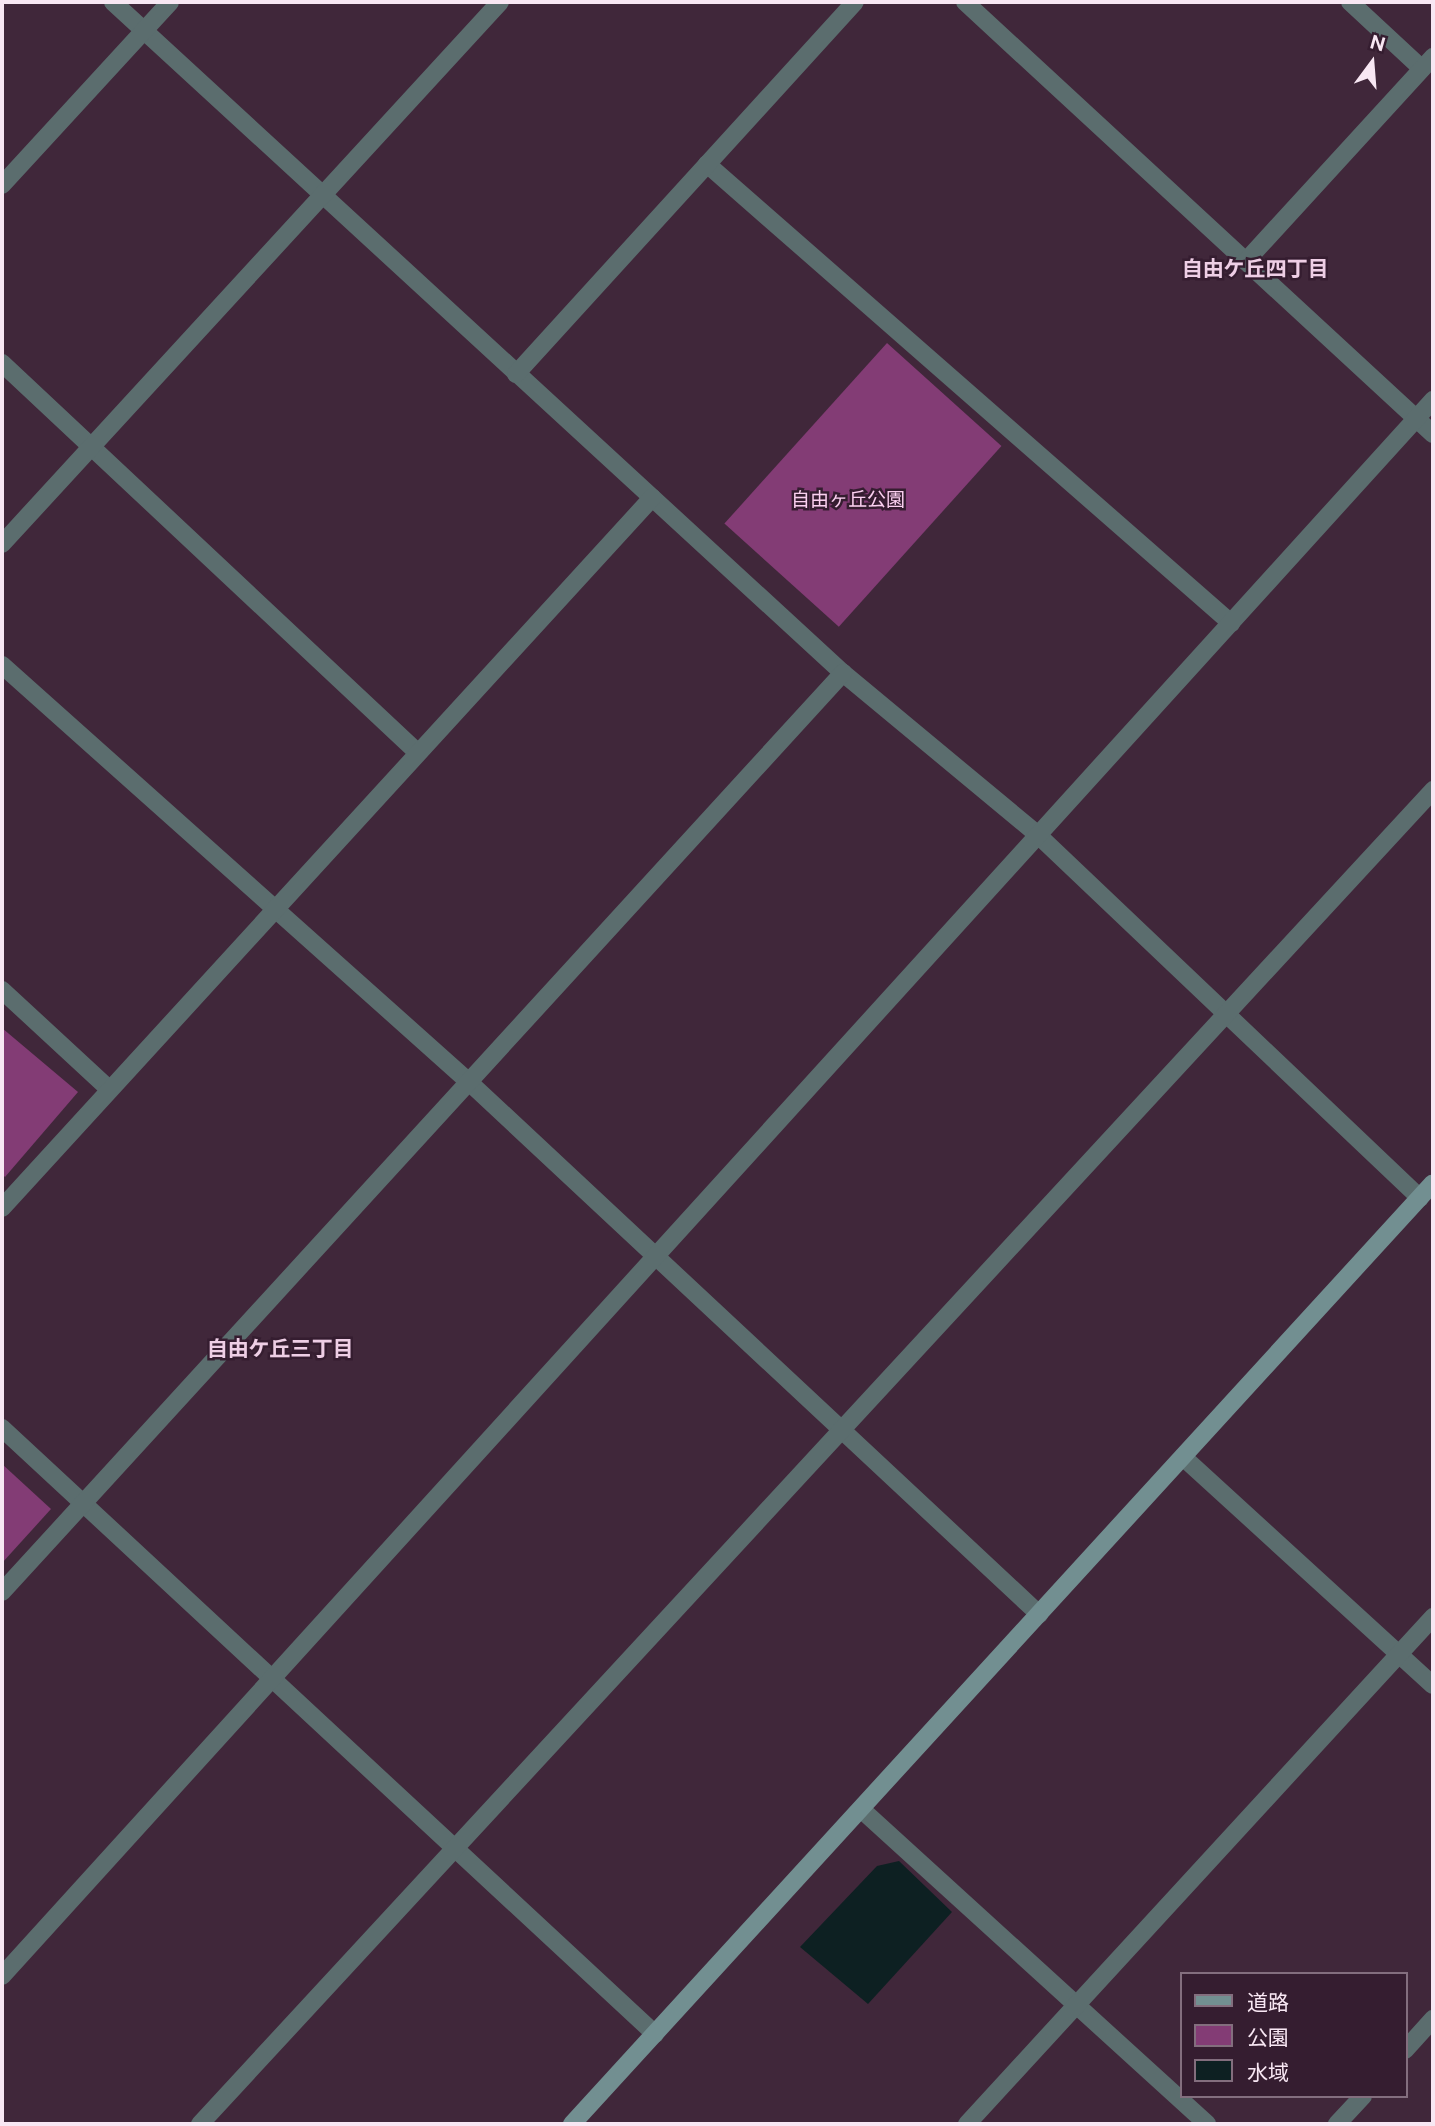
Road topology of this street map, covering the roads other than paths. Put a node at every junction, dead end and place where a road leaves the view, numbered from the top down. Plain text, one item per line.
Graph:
1 (113, 2) edge
2 (170, 2) edge
3 (500, 2) edge
4 (855, 2) edge
5 (1350, 2) edge
6 (968, 3) edge
7 (144, 30) junction
8 (1428, 63) edge
9 (707, 164) junction
10 (2, 185) edge
11 (321, 196) junction
12 (1246, 261) junction
13 (2, 363) edge
14 (516, 374) junction
15 (1433, 400) edge
16 (1416, 418) junction
17 (1433, 434) edge
18 (92, 446) junction
19 (652, 498) junction
20 (2, 544) edge
21 (1231, 623) junction
22 (2, 665) edge
23 (843, 673) junction
24 (417, 752) junction
25 (1433, 790) edge
26 (1038, 835) junction
27 (273, 908) junction
28 (2, 990) edge
29 (1226, 1015) junction
30 (469, 1082) junction
31 (109, 1088) junction
32 (1433, 1183) edge
33 (1420, 1198) junction
34 (2, 1208) edge
35 (654, 1257) junction
36 (2, 1428) edge
37 (841, 1431) junction
38 (1184, 1457) junction
39 (84, 1502) junction
40 (2, 1592) edge
41 (1039, 1614) junction
42 (1433, 1617) edge
43 (1400, 1654) junction
44 (274, 1676) junction
45 (1433, 1685) edge
46 (861, 1809) junction
47 (454, 1850) junction
48 (2, 1976) edge
49 (1076, 2006) junction
50 (1433, 2019) edge
51 (655, 2034) junction
52 (1407, 2048) edge
53 (1361, 2098) edge
54 (200, 2124) edge
55 (572, 2124) edge
56 (967, 2124) edge
57 (1207, 2124) edge
58 (1337, 2124) edge

1 - 7 street
2 - 7 street
3 - 11 street
4 - 9 street
5 - 8 street
6 - 12 street
7 - 10 street
7 - 11 street
8 - 12 street
9 - 14 street
9 - 21 street
11 - 14 street
11 - 18 street
12 - 16 street
13 - 18 street
14 - 19 street
15 - 16 street
16 - 17 street
16 - 21 street
18 - 20 street
18 - 24 street
19 - 23 street
19 - 24 street
21 - 26 street
22 - 27 street
23 - 26 street
23 - 30 street
24 - 27 street
25 - 29 street
26 - 29 street
26 - 35 street
27 - 30 street
27 - 31 street
28 - 31 street
29 - 33 street
29 - 37 street
30 - 35 street
30 - 39 street
31 - 34 street
32 - 33 street
33 - 38 street
35 - 37 street
35 - 44 street
36 - 39 street
37 - 41 street
37 - 47 street
38 - 41 street
38 - 43 street
39 - 40 street
39 - 44 street
41 - 46 street
42 - 43 street
43 - 45 street
43 - 49 street
44 - 47 street
44 - 48 street
46 - 49 street
46 - 51 street
47 - 51 street
47 - 54 street
49 - 56 street
49 - 57 street
50 - 52 street
51 - 55 street
53 - 58 street

